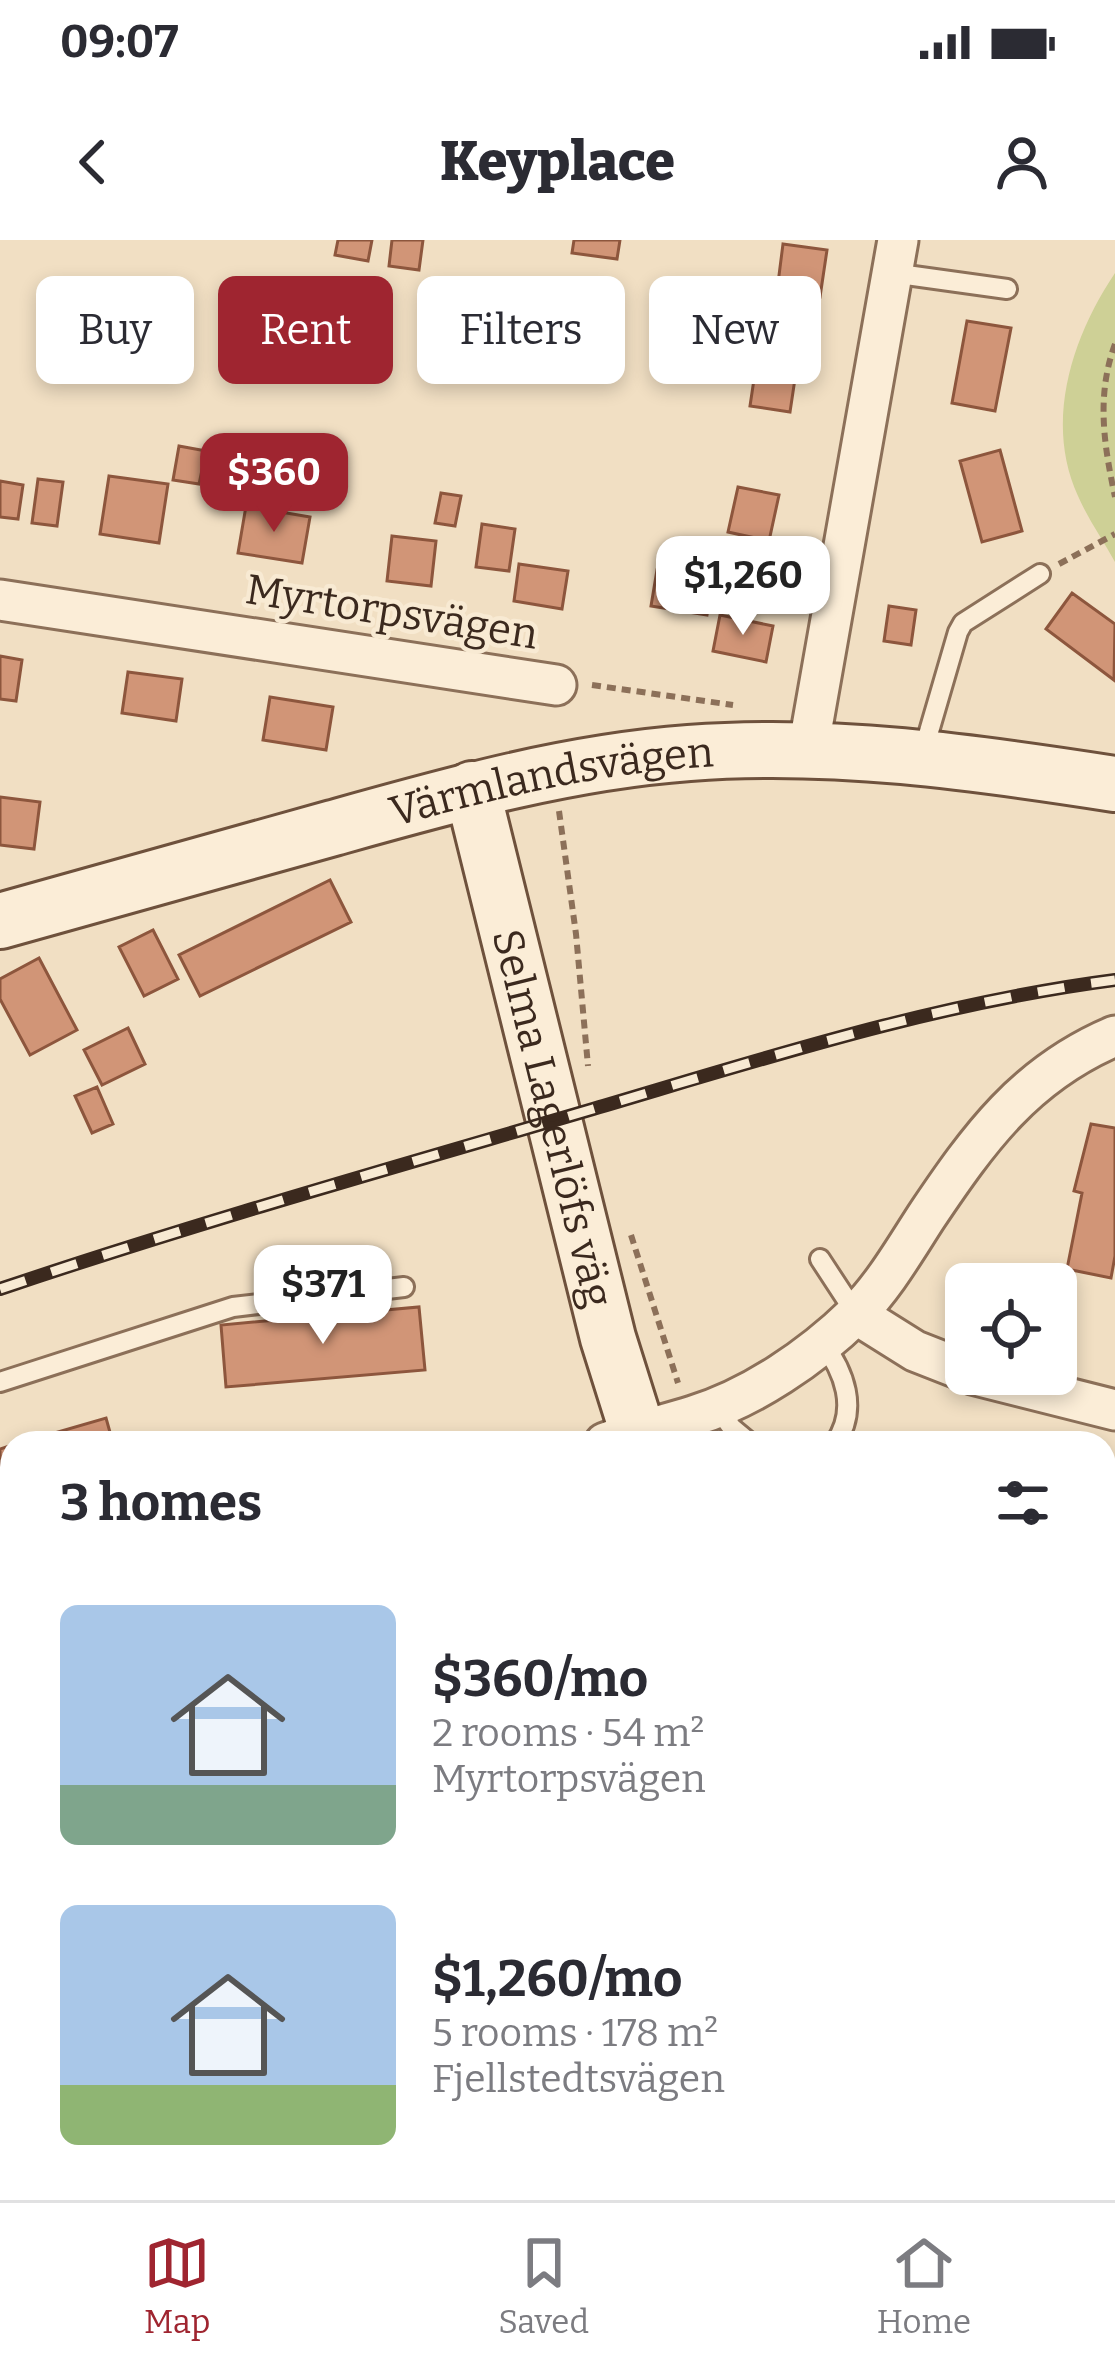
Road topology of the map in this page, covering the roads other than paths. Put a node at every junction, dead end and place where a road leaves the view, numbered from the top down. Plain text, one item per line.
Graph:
1 (895, 256) edge
2 (1007, 289) dead end
3 (1040, 574) road end
4 (0, 600) edge
5 (556, 685) dead end
6 (808, 750) junction
7 (922, 757) junction
8 (1115, 784) edge
9 (472, 789) junction
10 (0, 921) edge
11 (1115, 1036) edge
12 (820, 1259) dead end
13 (404, 1287) dead end
14 (856, 1314) junction
15 (822, 1342) junction
16 (945, 1363) edge
17 (0, 1382) edge
18 (1056, 1395) edge
19 (1115, 1410) edge
20 (703, 1412) junction
21 (626, 1431) edge
22 (650, 1431) edge
23 (735, 1431) edge
24 (843, 1431) edge

1 - 2 lane
1 - 6 street
3 - 7 lane
4 - 5 street, Myrtorpsvägen
6 - 7 street, Värmlandsvägen
6 - 9 street, Värmlandsvägen
7 - 8 street, Värmlandsvägen
9 - 10 street, Värmlandsvägen
9 - 21 street, Selma Lagerlöfs väg
11 - 14 street
12 - 14 lane
13 - 17 lane
14 - 15 street
14 - 16 street
15 - 20 street
15 - 24 lane
18 - 19 street
20 - 22 street
20 - 23 lane

